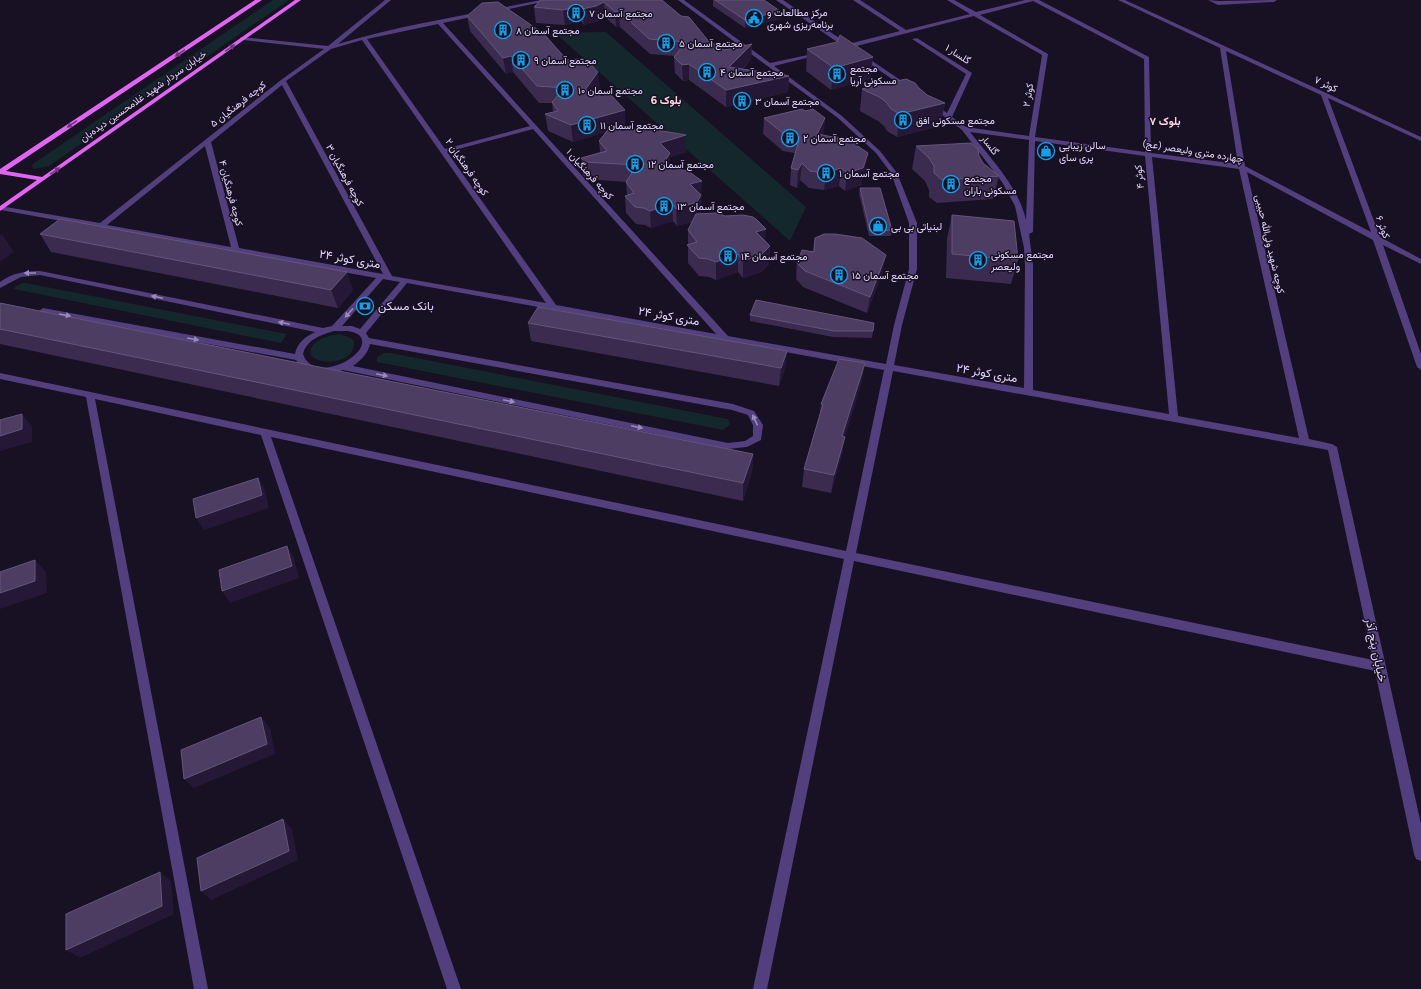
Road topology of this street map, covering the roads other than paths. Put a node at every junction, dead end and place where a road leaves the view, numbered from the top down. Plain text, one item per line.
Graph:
1 (259, 0) edge
2 (298, 0) edge
3 (388, 0) edge
4 (549, 0) edge
5 (681, 0) edge
6 (779, 0) edge
7 (856, 0) edge
8 (950, 0) edge
9 (1031, 0) edge
10 (1035, 0) edge
11 (1122, 0) edge
12 (1211, 0) edge
13 (1274, 0) edge
14 (975, 15) junction
15 (439, 22) junction
16 (905, 32) junction
17 (243, 38) junction
18 (363, 38) junction
19 (915, 38) dead end
20 (847, 46) junction
21 (330, 48) junction
22 (1223, 48) junction
23 (833, 50) edge
24 (826, 51) edge
25 (769, 65) junction
26 (283, 81) junction
27 (1323, 93) junction
28 (949, 117) junction
29 (534, 127) junction
30 (964, 128) junction
31 (1032, 138) junction
32 (1421, 138) edge
33 (207, 141) junction
34 (443, 151) junction
35 (1148, 154) junction
36 (1242, 168) junction
37 (0, 172) edge
38 (43, 179) junction
39 (1, 209) edge
40 (101, 226) junction
41 (1376, 239) junction
42 (1028, 248) junction
43 (236, 250) junction
44 (1421, 262) edge
45 (385, 277) junction
46 (406, 281) junction
47 (0, 286) edge
48 (554, 308) junction
49 (33, 310) edge
50 (335, 328) junction
51 (323, 331) junction
52 (364, 336) junction
53 (726, 338) junction
54 (299, 358) junction
55 (344, 367) junction
56 (1421, 367) edge
57 (889, 368) junction
58 (0, 376) edge
59 (1028, 393) junction
60 (90, 395) junction
61 (1174, 419) junction
62 (265, 432) junction
63 (1305, 443) junction
64 (1332, 447) joint
65 (850, 556) junction
66 (1380, 667) junction
67 (1421, 854) edge
68 (201, 989) edge
69 (454, 989) edge
70 (760, 989) edge

1 -> 37 main road, خیابان سردار شهید غلامحسین دیده‌بان
2 - 17 main road, خیابان سردار شهید غلامحسین دیده‌بان
3 - 21 street, کوچه فرهنگیان ۵
4 - 15 street
5 - 25 street
6 - 20 street, گلسار
7 - 16 street
8 - 14 street, کوثر ۲
9 - 14 street
10 - 35 street, کوثر ۴
11 - 22 street, کوثر ۷
12 - 13 street
14 - 16 street
14 - 31 street, کوثر ۲
15 - 18 street
15 - 29 street, کوچه فرهنگیان ۱
16 - 20 street
17 - 21 street
38 -> 17 main road, خیابان سردار شهید غلامحسین دیده‌بان
18 - 21 street
18 - 34 street, کوچه فرهنگیان ۲
19 - 28 street, گلسار ۱
20 - 23 street
20 - 28 street, گلسار
21 - 26 street, کوچه فرهنگیان ۵
22 - 27 street, کوثر ۷
22 - 36 street, کوچه شهید ولی‌الله حبیبی
24 - 25 street
25 - 57 street
26 - 33 street, کوچه فرهنگیان ۵
26 - 45 street, کوچه فرهنگیان ۳
27 - 32 street, کوثر ۷
27 - 41 street, کوثر ۶
28 - 30 street, گلسار
29 - 34 street
29 - 53 street, کوچه فرهنگیان ۱
30 - 31 street, چهارده متری ولیعصر (عج)
30 - 42 street, گلسار
31 - 35 street, چهارده متری ولیعصر (عج)
31 - 42 street, کوثر ۲
33 - 40 street, کوچه فرهنگیان ۵
33 - 43 street, کوچه فرهنگیان ۴
34 - 48 street, کوچه فرهنگیان ۲
35 - 36 street, چهارده متری ولیعصر (عج)
35 - 61 street, کوثر ۴
36 - 41 street, چهارده متری ولیعصر (عج)
36 - 63 street, کوچه شهید ولی‌الله حبیبی
37 - 38 main road
38 - 39 main road, خیابان سردار شهید غلامحسین دیده‌بان
39 - 40 street, ۲۴ متری کوثر
40 - 43 street, ۲۴ متری کوثر
41 - 44 street, چهارده متری ولیعصر (عج)
41 - 56 street, کوثر ۶
42 - 59 street, گلسار
43 - 45 street, ۲۴ متری کوثر
45 - 46 street, ۲۴ متری کوثر
45 -> 50 street
46 - 48 street, ۲۴ متری کوثر
46 - 52 street
51 -> 47 street
48 - 53 street, ۲۴ متری کوثر
49 -> 54 street
50 - 51 street
50 - 52 street
51 - 54 street
52 - 55 street
55 -> 52 street
53 - 57 street, ۲۴ متری کوثر
54 - 55 street
57 - 59 street, ۲۴ متری کوثر
57 - 65 street
58 - 60 street
59 - 61 street, ۲۴ متری کوثر
60 - 62 street
60 - 68 street
61 - 63 street, ۲۴ متری کوثر
62 - 65 street
62 - 69 street
63 - 64 street, ۲۴ متری کوثر
64 - 66 street, خیابان پنج آذر
65 - 66 street
65 - 70 street
66 - 67 street, خیابان پنج آذر

